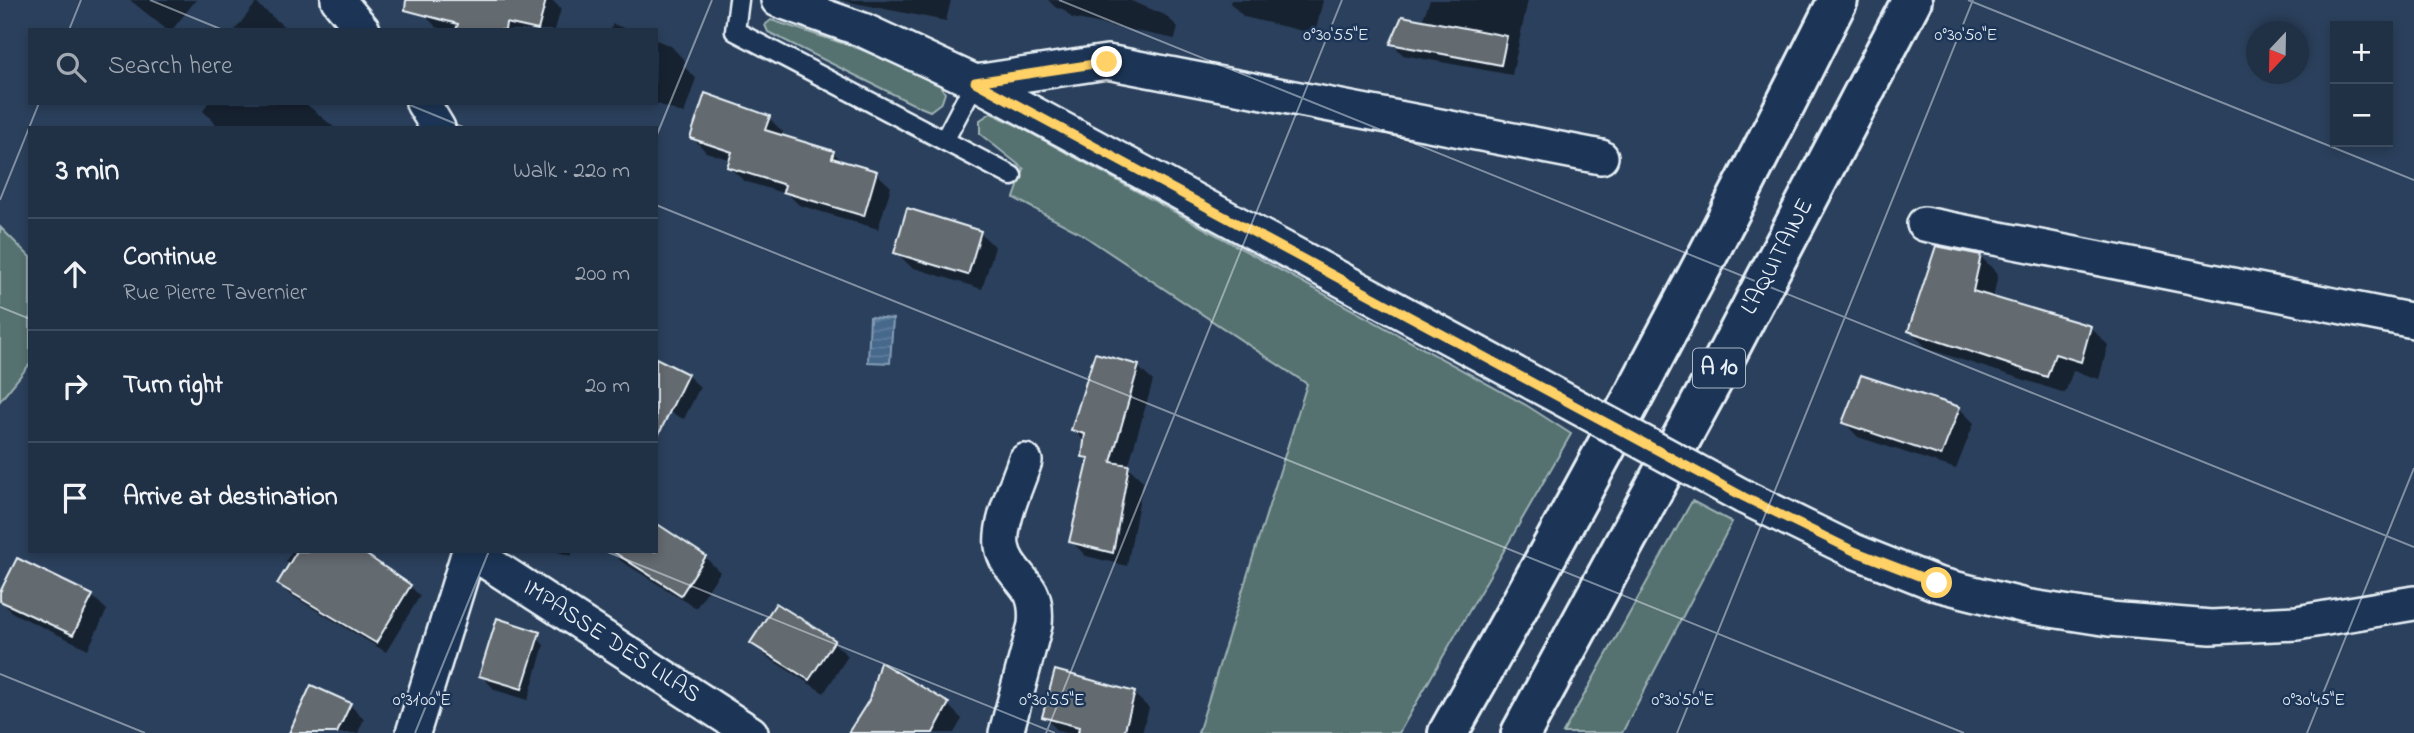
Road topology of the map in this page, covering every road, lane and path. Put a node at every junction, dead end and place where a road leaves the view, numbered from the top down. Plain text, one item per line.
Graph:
1 (338, 0) edge
2 (739, 0) edge
3 (778, 0) edge
4 (1838, 0) edge
5 (1912, 0) edge
6 (361, 28) edge
7 (975, 82) junction
8 (424, 105) edge
9 (437, 126) edge
10 (945, 139) junction
11 (1601, 158) dead end
12 (1012, 176) dead end
13 (1924, 224) dead end
14 (2414, 321) edge
15 (1025, 461) dead end
16 (468, 553) edge
17 (472, 553) edge
18 (2414, 603) edge
19 (412, 733) edge
20 (751, 733) edge
21 (1006, 733) edge
22 (1448, 733) edge
23 (1521, 733) edge

1 - 6 street
2 - 10 lane
3 - 7 street
4 - 22 highway, A 10
5 - 23 highway, L'AQUITAINE / A 10
7 - 10 lane
7 - 11 street
7 - 18 street, bridge
8 - 9 street
10 - 12 lane
13 - 14 street
15 - 21 street
16 - 19 street
17 - 20 street, IMPASSE DES LILAS

